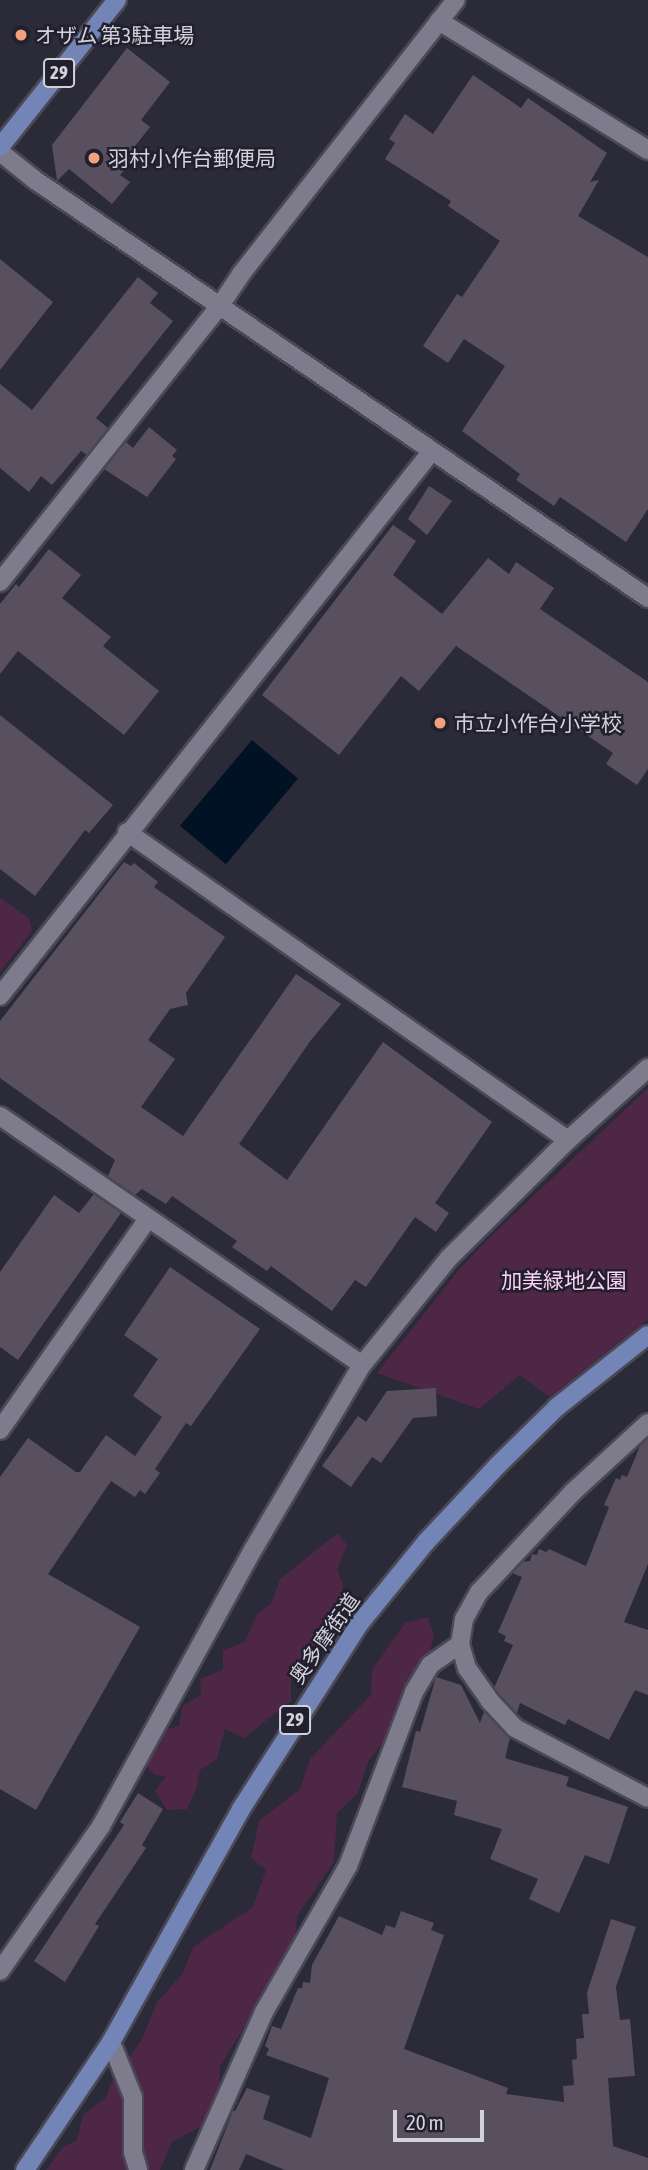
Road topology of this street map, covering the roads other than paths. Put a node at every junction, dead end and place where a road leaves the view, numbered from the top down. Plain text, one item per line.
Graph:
1 (117, 0) edge
2 (456, 0) edge
3 (439, 22) junction
4 (0, 146) edge
5 (648, 150) edge
6 (0, 152) edge
7 (219, 307) junction
8 (431, 452) junction
9 (0, 582) edge
10 (648, 598) edge
11 (127, 832) junction
12 (0, 996) edge
13 (648, 1068) edge
14 (0, 1116) edge
15 (568, 1140) junction
16 (148, 1219) junction
17 (648, 1335) edge
18 (362, 1365) junction
19 (648, 1423) edge
20 (0, 1430) edge
21 (460, 1644) junction
22 (648, 1798) edge
23 (0, 1971) edge
24 (111, 2042) junction
25 (25, 2170) edge
26 (138, 2170) edge
27 (194, 2170) edge

1 - 4 main road, 29
2 - 3 street
3 - 5 street
3 - 7 street
6 - 7 street
7 - 8 street
7 - 9 street
8 - 10 street
8 - 11 street
11 - 12 street
11 - 15 street
13 - 15 street
14 - 16 street
15 - 18 street
16 - 18 street
16 - 20 street
17 - 24 main road, 奥多摩街道 / 29
18 - 23 street
19 - 21 street
21 - 22 street
21 - 27 street
24 - 25 main road, 奥多摩街道 / 29
24 - 26 street

